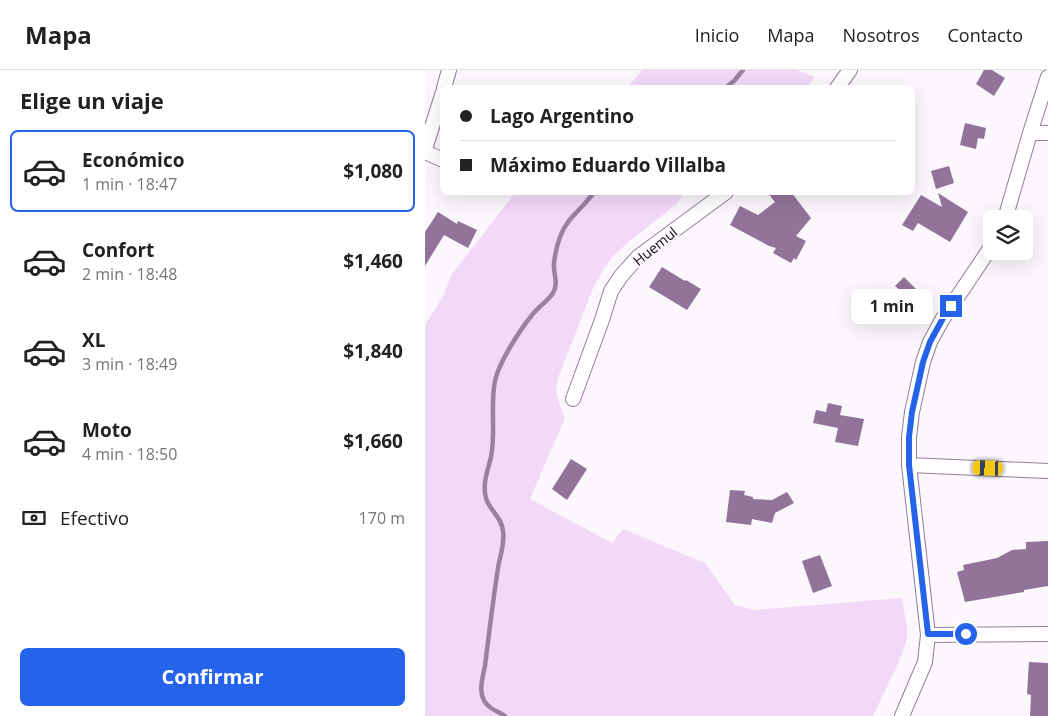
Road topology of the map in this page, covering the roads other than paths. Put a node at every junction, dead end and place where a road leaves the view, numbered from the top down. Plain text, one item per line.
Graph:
1 (449, 70) edge
2 (850, 70) edge
3 (1048, 77) edge
4 (445, 85) edge
5 (839, 85) edge
6 (440, 102) edge
7 (1030, 133) junction
8 (1048, 133) edge
9 (425, 151) edge
10 (440, 158) edge
11 (721, 195) edge
12 (1008, 210) edge
13 (983, 258) edge
14 (573, 399) dead end
15 (909, 465) junction
16 (1048, 471) edge
17 (928, 634) junction
18 (1048, 634) edge
19 (902, 716) edge

1 - 4 street
2 - 5 street
3 - 7 street
6 - 9 street
7 - 8 street
7 - 12 street
9 - 10 street
11 - 14 street, Huemul
13 - 15 street
15 - 16 street
15 - 17 street
17 - 18 street
17 - 19 street

